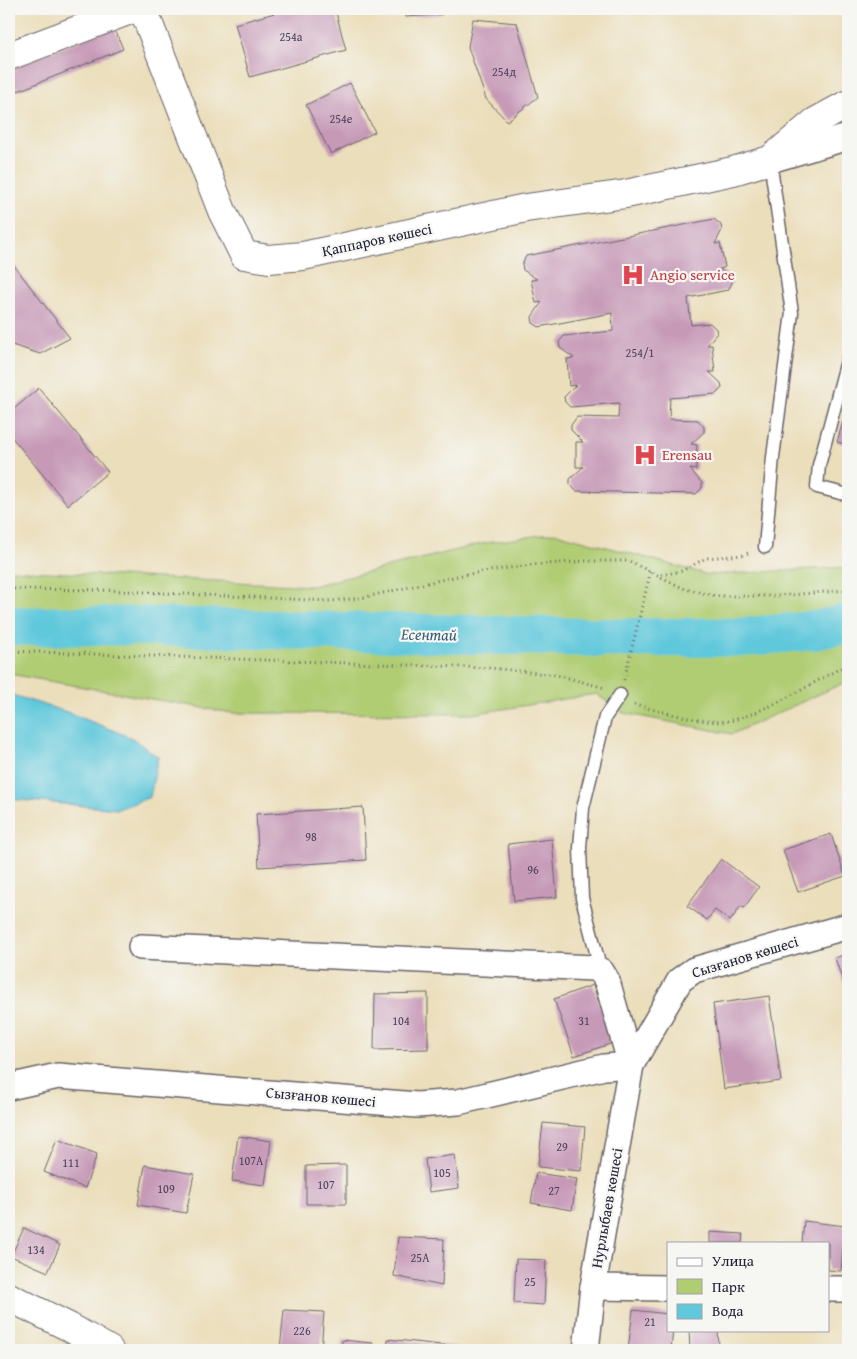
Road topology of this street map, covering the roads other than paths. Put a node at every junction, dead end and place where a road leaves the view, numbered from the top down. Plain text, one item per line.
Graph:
1 (133, 9) edge
2 (143, 9) edge
3 (9, 56) edge
4 (848, 104) edge
5 (848, 137) edge
6 (770, 160) junction
7 (848, 358) edge
8 (848, 495) edge
9 (765, 547) road end
10 (620, 695) road end
11 (848, 926) edge
12 (140, 947) dead end
13 (602, 971) junction
14 (631, 1065) junction
15 (9, 1087) edge
16 (593, 1287) junction
17 (667, 1288) edge
18 (830, 1289) edge
19 (848, 1289) edge
20 (9, 1297) edge
21 (109, 1350) edge
22 (586, 1350) edge

1 - 3 street
2 - 6 street, Қаппаров көшесі
4 - 6 street, Қаппаров көшесі
5 - 6 street, Қаппаров көшесі
6 - 9 lane
7 - 8 lane
10 - 13 lane
11 - 14 street, Сызғанов көшесі
12 - 13 street
13 - 14 street
14 - 15 street, Сызғанов көшесі
14 - 16 street, Нурлыбаев көшесі
16 - 17 street
16 - 22 street, Нурлыбаев көшесі
18 - 19 street
20 - 21 street

